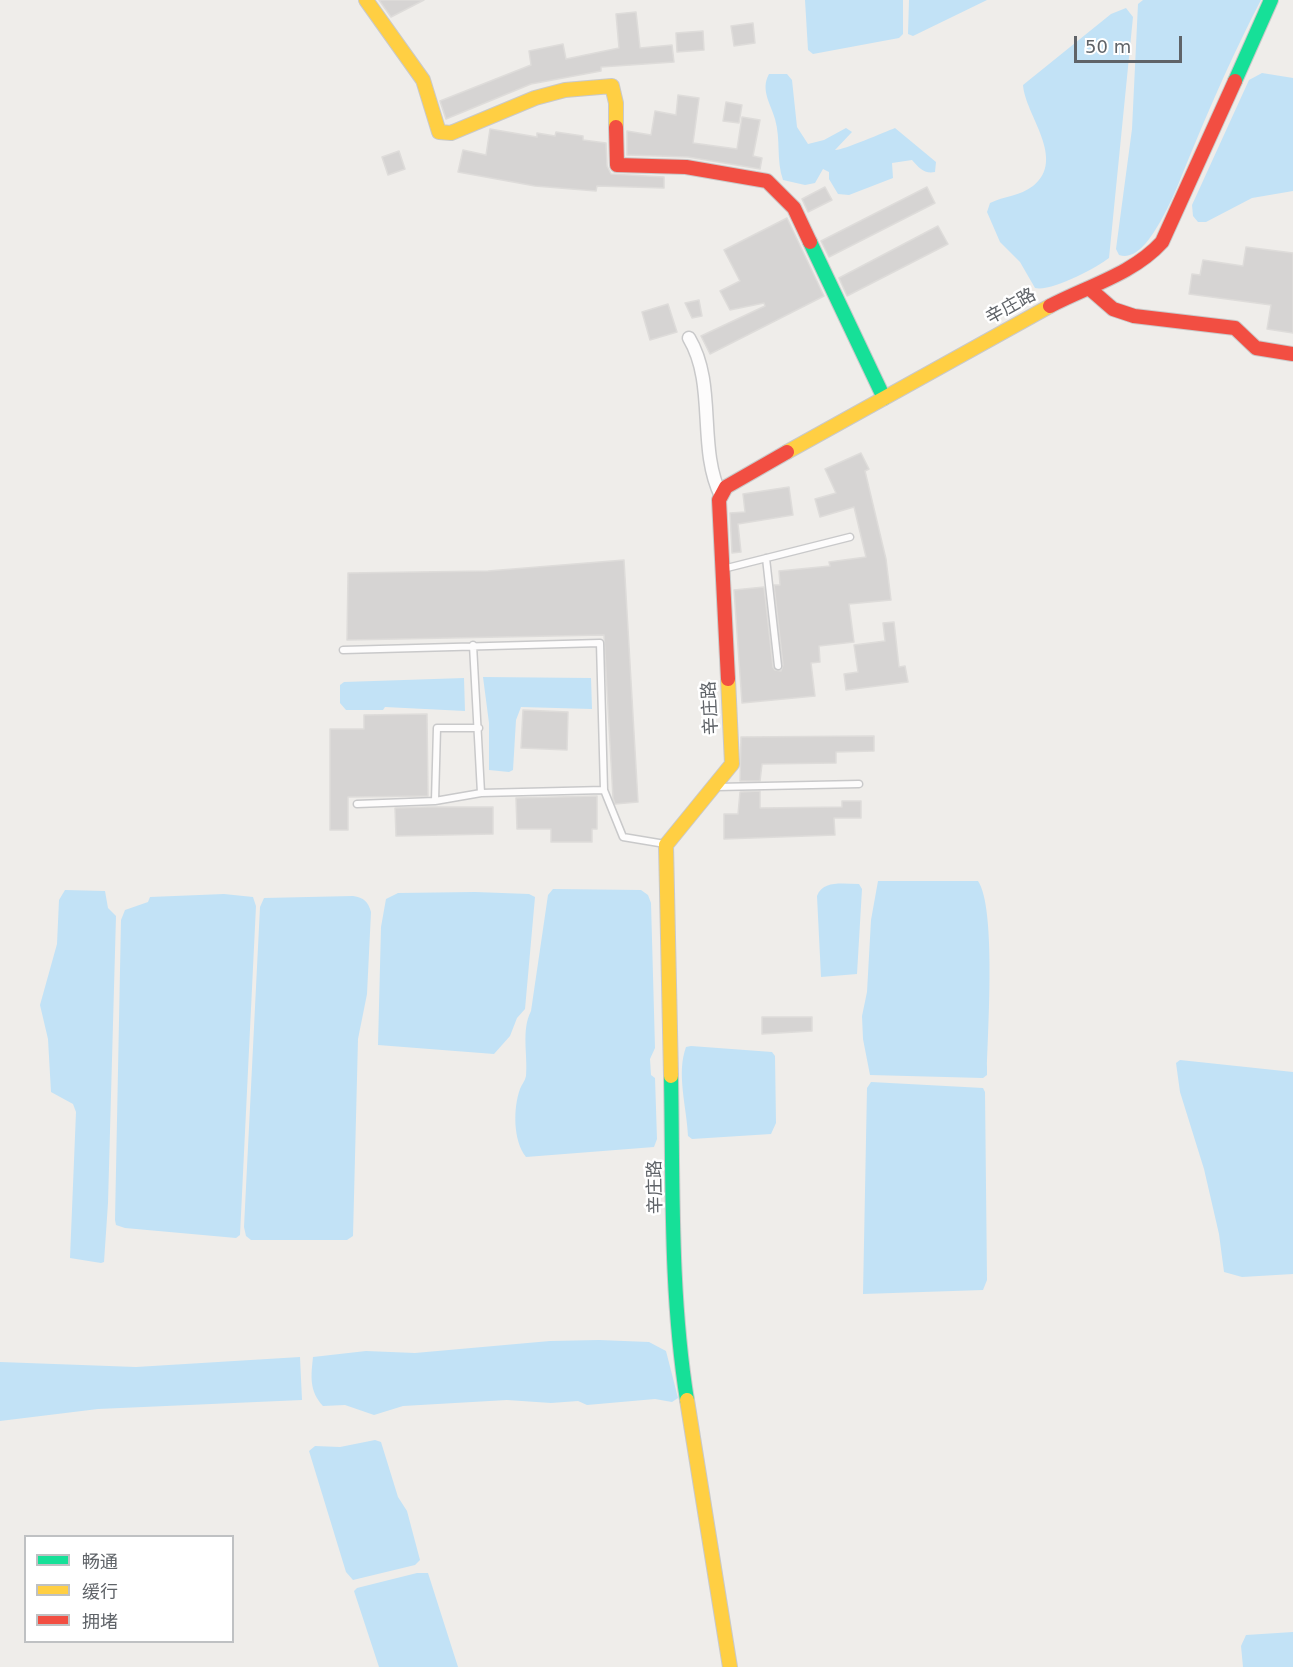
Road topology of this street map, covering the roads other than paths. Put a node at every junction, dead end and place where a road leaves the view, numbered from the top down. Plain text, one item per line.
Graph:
1 (366, 0) edge
2 (1271, 0) edge
3 (1090, 289) junction
4 (689, 338) dead end
5 (1293, 354) edge
6 (884, 398) junction
7 (721, 496) junction
8 (850, 537) dead end
9 (766, 558) junction
10 (722, 569) junction
11 (473, 645) junction
12 (343, 650) dead end
13 (778, 666) dead end
14 (479, 728) junction
15 (859, 784) dead end
16 (713, 788) junction
17 (604, 790) junction
18 (481, 793) junction
19 (435, 801) junction
20 (357, 804) dead end
21 (666, 845) junction
22 (730, 1667) edge

1 - 6 street
2 - 3 street, 辛庄路
3 - 5 street
3 - 6 street, 辛庄路
4 - 7 street
6 - 7 street, 辛庄路
7 - 10 street, 辛庄路
8 - 9 lane
9 - 10 lane
9 - 13 lane
10 - 16 street, 辛庄路
11 - 12 lane
11 - 14 lane
11 - 17 lane
14 - 18 lane
14 - 19 lane
15 - 16 lane
16 - 21 street, 辛庄路
17 - 18 lane
17 - 21 lane
18 - 19 lane
19 - 20 lane
21 - 22 street, 辛庄路

